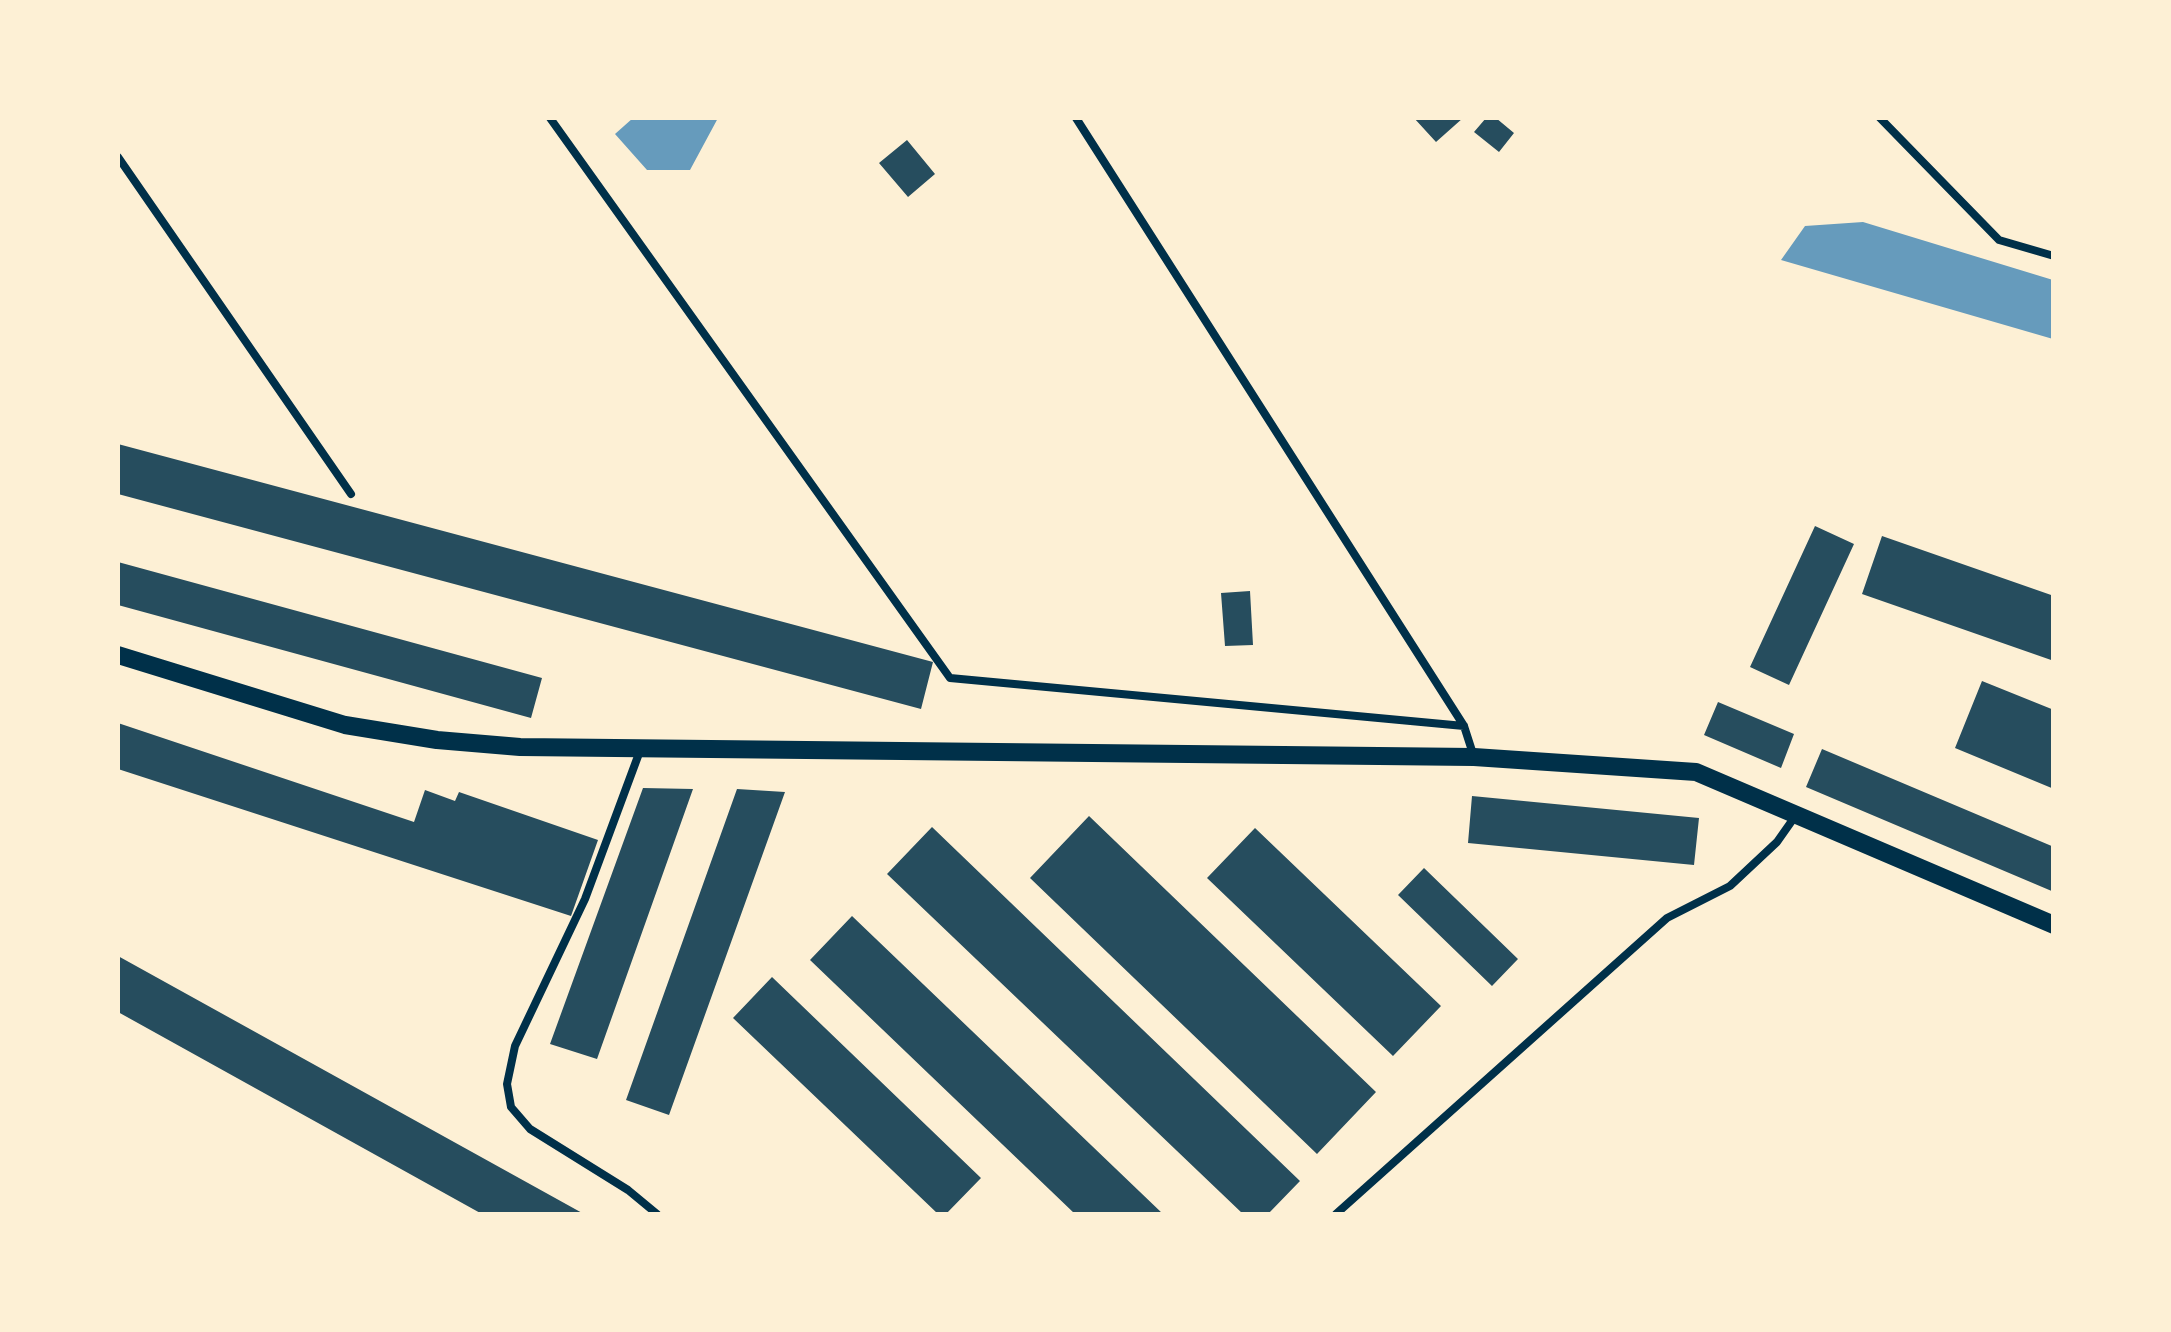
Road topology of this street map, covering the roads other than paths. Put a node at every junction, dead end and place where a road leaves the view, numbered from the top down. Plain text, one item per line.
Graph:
1 (550, 118) edge
2 (1076, 118) edge
3 (1880, 118) edge
4 (118, 157) edge
5 (2054, 256) edge
6 (351, 494) dead end
7 (118, 655) edge
8 (1464, 726) junction
9 (641, 748) junction
10 (1474, 757) junction
11 (1796, 815) junction
12 (2054, 924) edge
13 (657, 1214) edge
14 (1336, 1214) edge

1 - 8 lane
2 - 8 lane
3 - 5 lane
4 - 6 lane
7 - 9 street
8 - 10 lane
9 - 10 street
9 - 13 lane
10 - 11 street
11 - 12 street
11 - 14 lane

